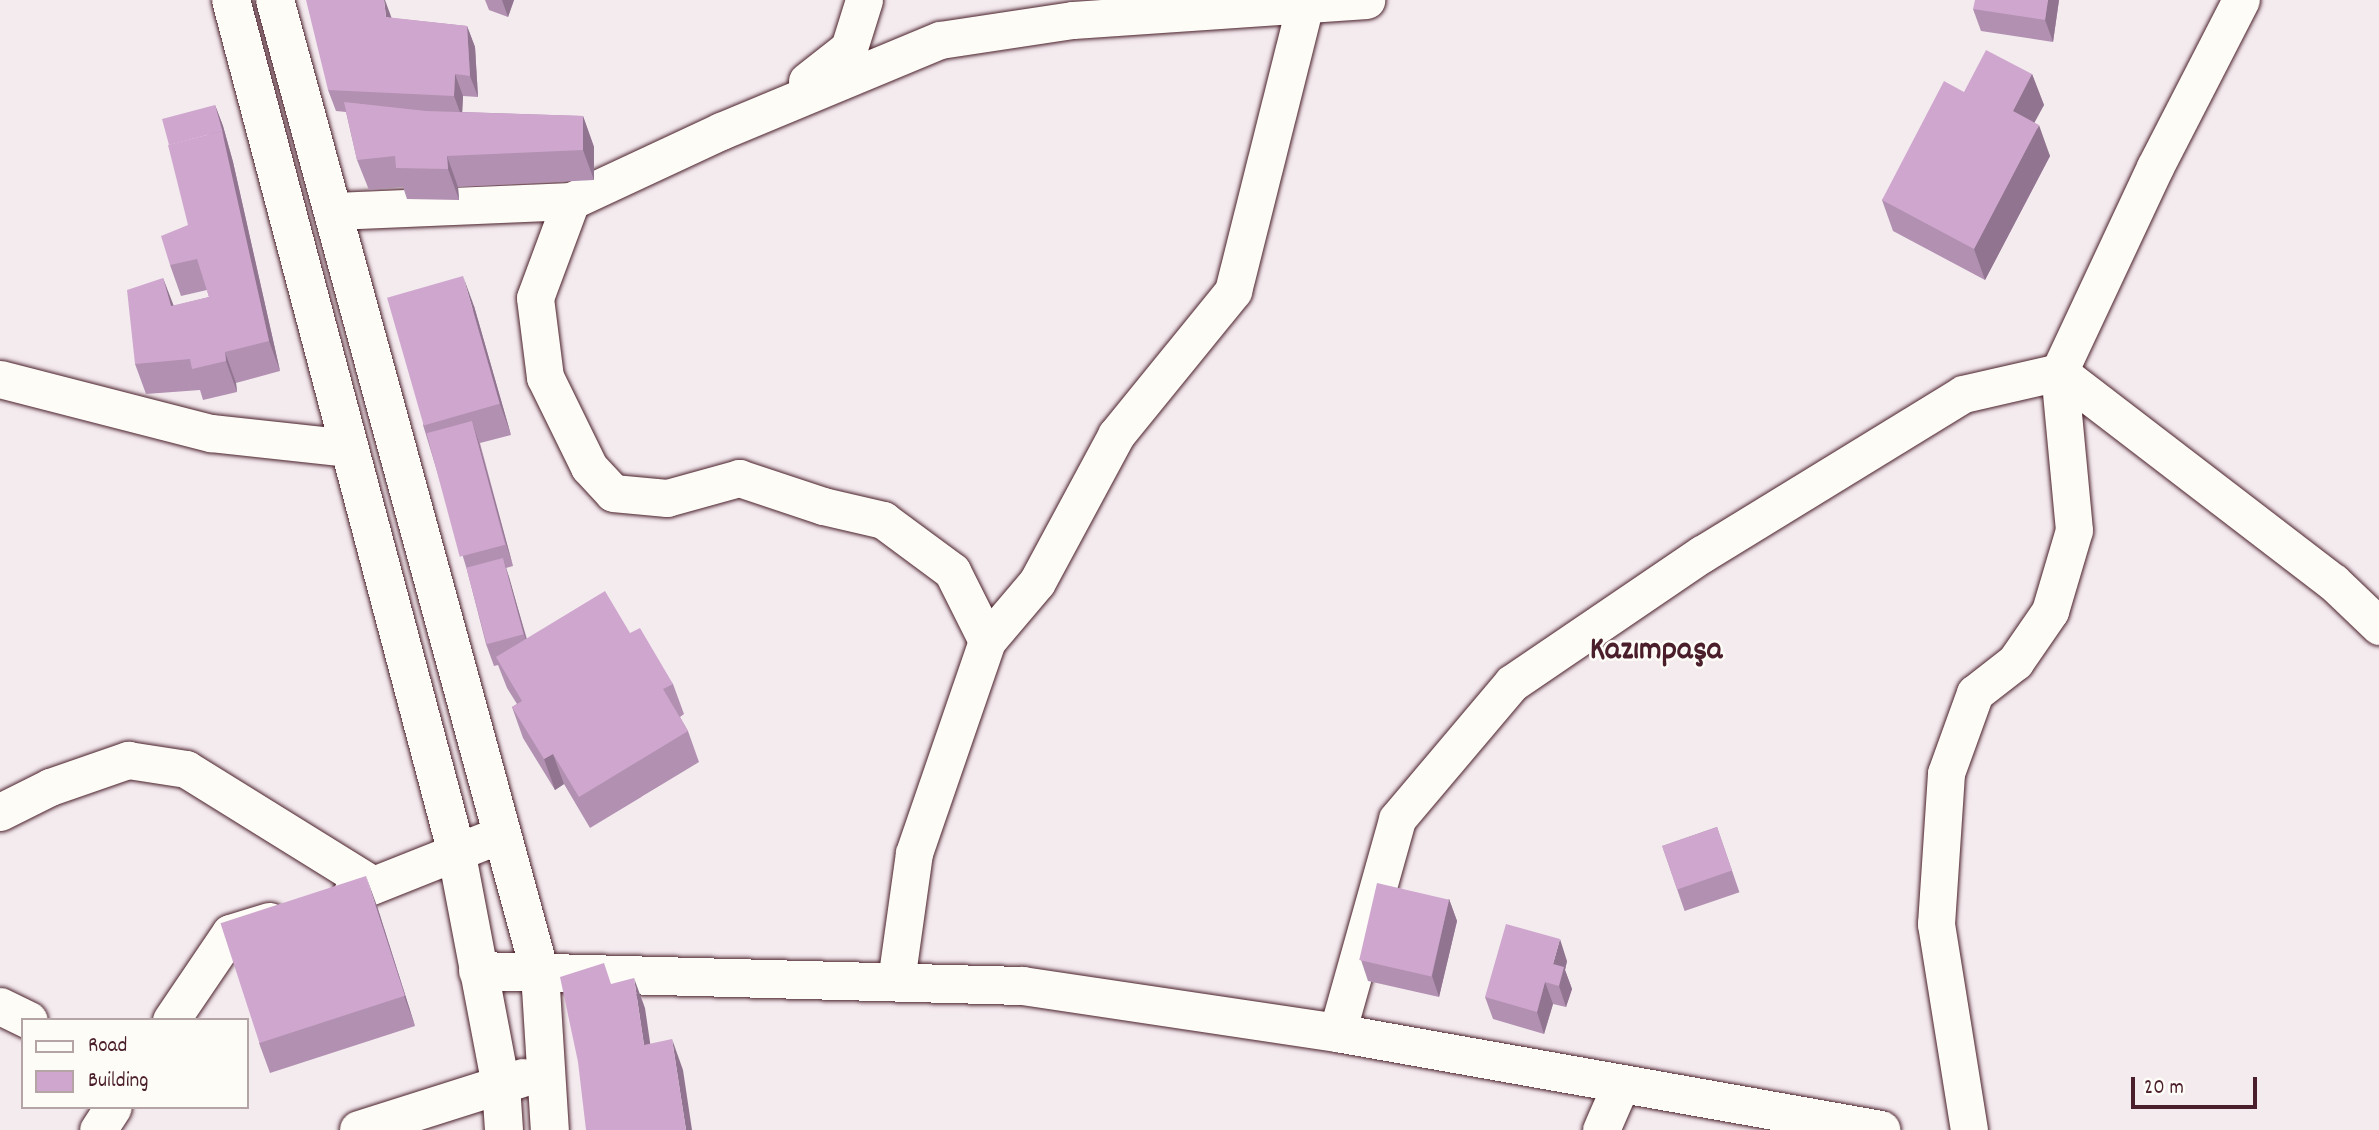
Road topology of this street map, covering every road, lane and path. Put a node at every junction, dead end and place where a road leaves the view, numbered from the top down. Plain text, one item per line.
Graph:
1 (231, 0) edge
2 (275, 0) edge
3 (864, 0) edge
4 (1366, 0) edge
5 (2241, 0) edge
6 (1305, 2) edge
7 (763, 114) junction
8 (571, 201) junction
9 (335, 211) junction
10 (2059, 372) junction
11 (0, 379) edge
12 (349, 448) junction
13 (2379, 626) edge
14 (987, 641) junction
15 (0, 812) edge
16 (502, 834) junction
17 (456, 850) junction
18 (373, 885) junction
19 (478, 971) junction
20 (540, 973) junction
21 (896, 981) junction
22 (0, 1006) edge
23 (25, 1018) edge
24 (172, 1018) edge
25 (1337, 1033) junction
26 (545, 1071) junction
27 (1621, 1084) junction
28 (500, 1085) junction
29 (112, 1109) edge
30 (1833, 1126) edge
31 (98, 1130) edge
32 (359, 1130) edge
33 (504, 1130) edge
34 (550, 1130) edge
35 (1601, 1130) edge
36 (1881, 1130) edge
37 (1969, 1130) edge

1 - 12 street
2 - 9 street
3 - 7 street
4 - 6 street
5 - 10 street
6 - 7 street
6 - 14 street
7 - 8 street
8 - 9 street
8 - 14 street
9 - 16 street
10 - 13 street
10 - 25 street
10 - 37 street
11 - 12 street
12 - 17 street
14 - 21 street
15 - 18 street
16 - 17 street
16 - 20 street
17 - 18 street
17 - 19 street
18 - 24 street
19 - 20 street
19 - 28 street
20 - 21 street
20 - 26 street
21 - 25 street
22 - 23 street
25 - 27 street
26 - 28 street
26 - 34 street
27 - 30 street
27 - 35 street
28 - 32 street
28 - 33 street
29 - 31 street
30 - 36 street

